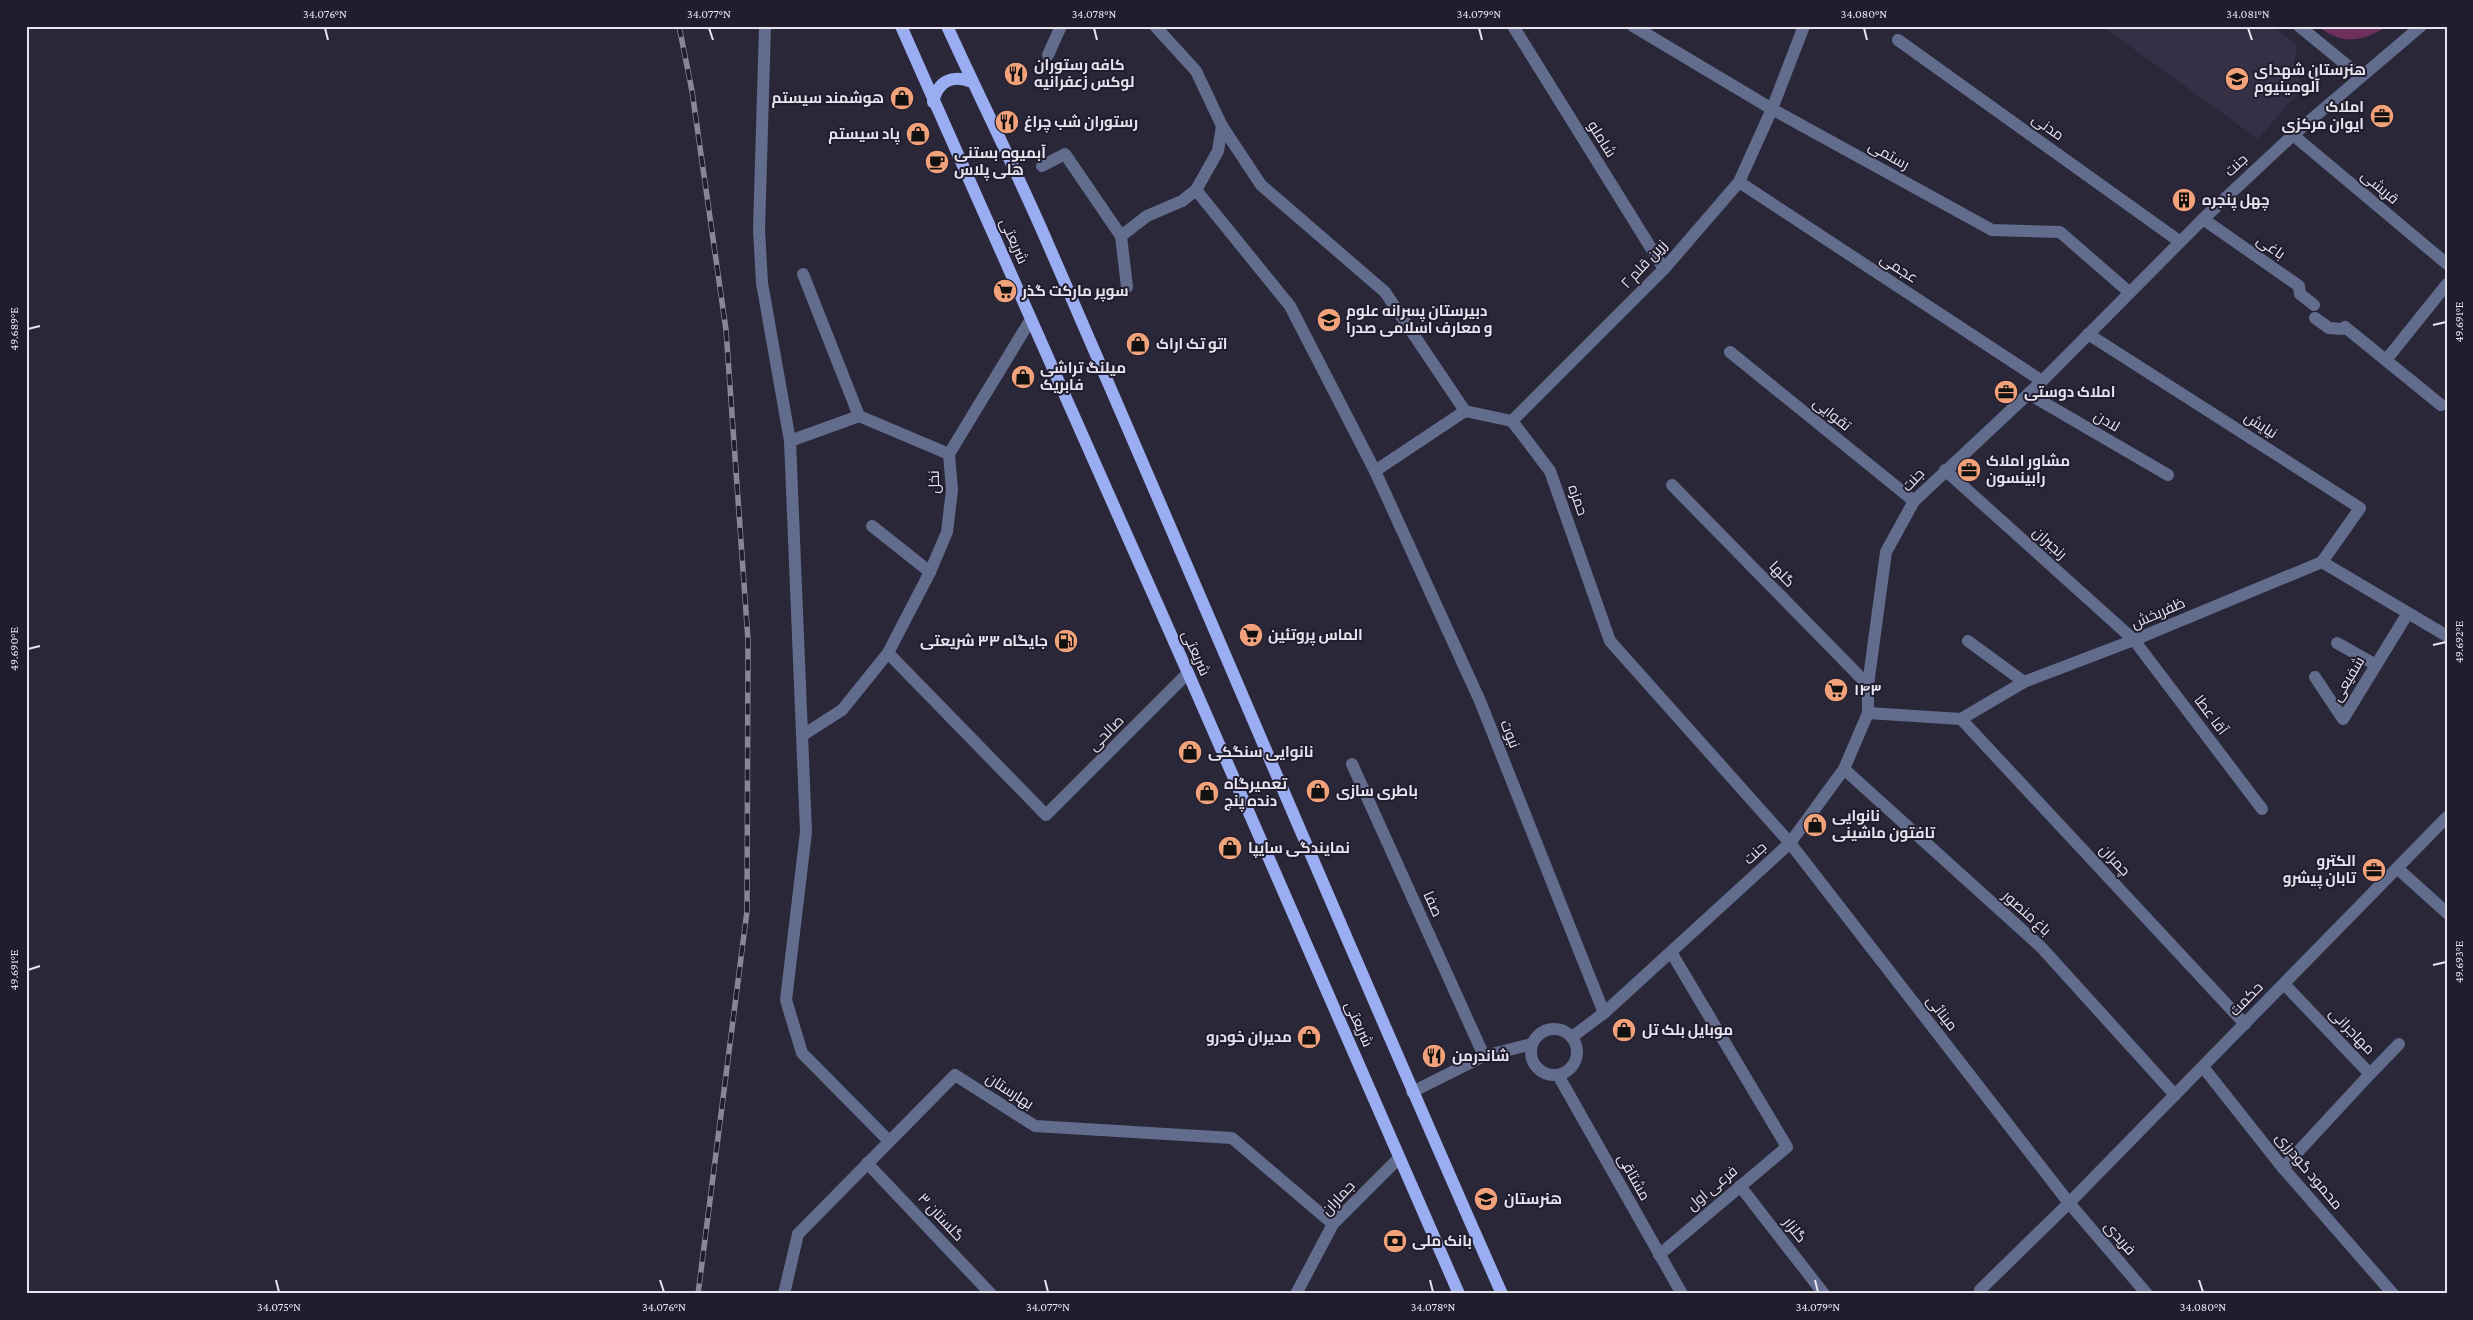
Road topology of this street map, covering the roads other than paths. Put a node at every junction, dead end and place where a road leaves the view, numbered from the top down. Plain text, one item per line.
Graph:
1 (765, 26) edge
2 (901, 26) edge
3 (947, 26) edge
4 (1061, 26) edge
5 (1155, 26) edge
6 (1513, 26) edge
7 (1633, 26) edge
8 (1804, 26) edge
9 (2299, 26) edge
10 (2421, 26) edge
11 (1898, 40) dead end
12 (1048, 55) dead end
13 (2360, 76) junction
14 (972, 82) junction
15 (933, 102) junction
16 (1772, 109) junction
17 (1222, 126) junction
18 (2293, 134) junction
19 (1042, 166) dead end
20 (1739, 182) junction
21 (1196, 190) junction
22 (2203, 219) junction
23 (1122, 236) junction
24 (2179, 241) junction
25 (2447, 264) edge
26 (1664, 269) junction
27 (803, 274) dead end
28 (2447, 284) edge
29 (1127, 287) dead end
30 (2129, 292) junction
31 (1031, 319) junction
32 (2088, 334) junction
33 (1730, 352) dead end
34 (2386, 360) junction
35 (2042, 381) junction
36 (2029, 394) junction
37 (2441, 404) dead end
38 (1465, 411) junction
39 (859, 416) junction
40 (1512, 421) junction
41 (790, 441) junction
42 (949, 454) junction
43 (1945, 470) junction
44 (1375, 471) junction
45 (2168, 476) dead end
46 (1672, 485) dead end
47 (1914, 501) junction
48 (872, 526) dead end
49 (2322, 562) junction
50 (930, 572) junction
51 (2408, 613) junction
52 (2447, 636) edge
53 (2134, 640) junction
54 (1968, 641) dead end
55 (2337, 643) dead end
56 (888, 653) junction
57 (2376, 665) junction
58 (1188, 673) junction
59 (2315, 677) dead end
60 (2024, 682) junction
61 (1868, 685) junction
62 (1868, 713) junction
63 (1960, 719) junction
64 (803, 735) junction
65 (1352, 764) dead end
66 (1844, 769) junction
67 (2262, 809) dead end
68 (2447, 817) edge
69 (1790, 844) junction
70 (2397, 868) junction
71 (2447, 913) edge
72 (1671, 952) junction
73 (2284, 984) junction
74 (1604, 1013) junction
75 (2245, 1024) junction
76 (1572, 1037) junction
77 (1532, 1044) junction
78 (2399, 1044) dead end
79 (1484, 1056) junction
80 (2203, 1067) junction
81 (2370, 1074) junction
82 (1558, 1075) junction
83 (1412, 1092) junction
84 (2175, 1095) junction
85 (889, 1140) junction
86 (1399, 1158) junction
87 (867, 1163) junction
88 (2283, 1168) junction
89 (1740, 1186) junction
90 (2069, 1203) junction
91 (1333, 1224) junction
92 (1659, 1255) junction
93 (1980, 1290) dead end
94 (784, 1294) edge
95 (991, 1294) edge
96 (1296, 1294) edge
97 (1459, 1294) edge
98 (1502, 1294) edge
99 (1682, 1294) edge
100 (1824, 1294) edge
101 (2147, 1294) edge
102 (2393, 1294) edge

1 - 41 street
2 - 15 main road, شریعتی
3 - 14 main road, شریعتی
4 - 12 street
5 - 17 street
6 - 26 street, شاملو
7 - 16 street, رستمی
8 - 16 street, زرین قلم ۲
9 - 13 street
10 - 13 street, جنت
11 - 24 street, مدنی
13 - 18 street, جنت
14 - 15 main road
14 - 83 main road, شریعتی
15 - 31 main road, شریعتی
16 - 20 street, زرین قلم ۲
16 - 30 street, رستمی
17 - 21 street
17 - 38 street
18 - 22 street, جنت
18 - 25 street, قریشی
19 - 23 street
20 - 26 street, زرین قلم ۲
20 - 35 street, عجمی
21 - 23 street
21 - 44 street, نبوت
22 - 24 street, جنت
22 - 34 street, باغی
23 - 29 street
24 - 30 street, جنت
26 - 40 street, زرین قلم ۲
27 - 39 street
28 - 34 street
30 - 32 street, جنت
31 - 42 street, نخل
31 - 58 main road, شریعتی
32 - 35 street, جنت
32 - 49 street, نیایش
33 - 47 street, تقوایی
34 - 37 street
35 - 36 street, جنت
36 - 43 street, جنت
36 - 45 street, لادن
38 - 40 street
38 - 44 street
39 - 41 street
39 - 42 street
40 - 69 street, حمزه
41 - 64 street
42 - 50 street, نخل
43 - 47 street, جنت
43 - 53 street, رنجبران
44 - 74 street, نبوت
46 - 61 street, گلها
47 - 61 street, جنت
48 - 50 street
49 - 51 street
49 - 53 street, ظفربخش
50 - 56 street, نخل
51 - 52 street
51 - 57 street, شفیعی
53 - 60 street, ظفربخش
53 - 67 street, آقا عطا
54 - 60 street
55 - 57 street
56 - 58 street, صالحی
56 - 64 street, نخل
57 - 59 street, شفیعی
58 - 86 main road, شریعتی
60 - 63 street, ظفربخش
61 - 62 street, جنت
62 - 63 street
62 - 66 street, جنت
63 - 75 street, چمران
64 - 85 street
65 - 79 street, صفا
66 - 69 street, جنت
66 - 84 street, باغ منصور
68 - 70 street, حکمت
69 - 72 street, جنت
69 - 90 street, مینائی
70 - 71 street
70 - 73 street, حکمت
72 - 74 street, جنت
72 - 89 street, فرعی اول
73 - 75 street, حکمت
73 - 81 street, مهاجرانی
74 - 76 street, جنت
75 - 80 street, حکمت
76 - 77 street
76 - 82 street
77 - 79 street
77 - 82 street
78 - 81 street
79 - 83 street
80 - 84 street, حکمت
80 - 88 street, محمود گودرزی
81 - 88 street, مهاجرانی
82 - 92 street, مشتاقی
83 - 98 main road, شریعتی
84 - 90 street, حکمت
85 - 87 street, بهارستان
85 - 91 street, بهارستان
86 - 91 street, جماران
86 - 97 main road, شریعتی
87 - 94 street, بهارستان
87 - 95 street, گلستان ۳
88 - 102 street, محمود گودرزی
89 - 92 street, فرعی اول
89 - 100 street, گلزار
90 - 93 street, حکمت
90 - 101 street, فریدی
91 - 96 street, جماران
92 - 99 street, مشتاقی

